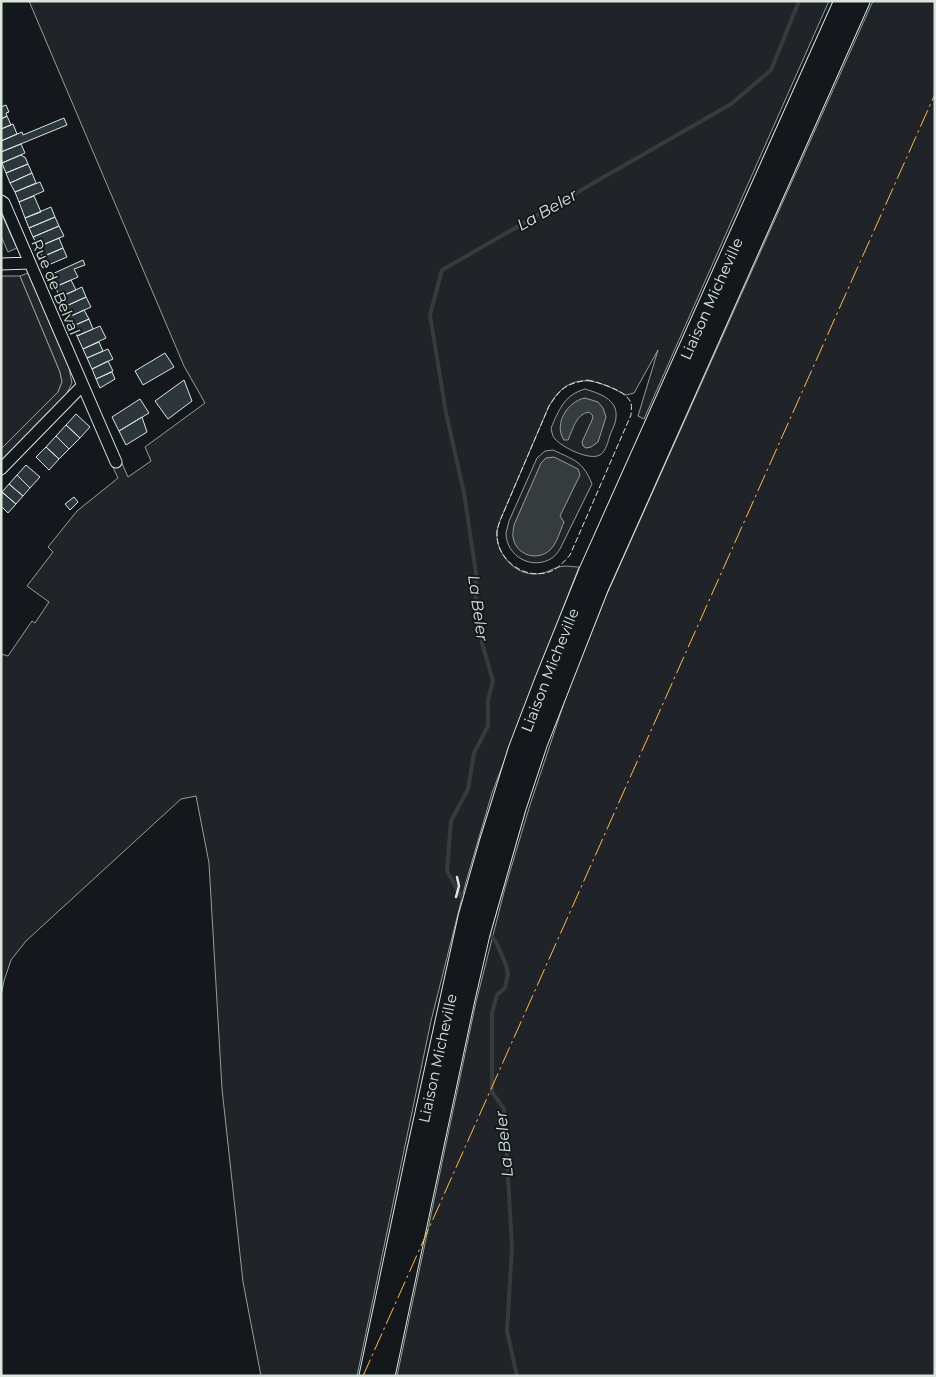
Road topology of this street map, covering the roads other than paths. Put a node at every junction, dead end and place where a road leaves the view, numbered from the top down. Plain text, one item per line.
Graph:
1 (844, 1) edge
2 (860, 1) edge
3 (1, 201) edge
4 (30, 263) junction
5 (1, 264) edge
6 (82, 386) junction
7 (116, 462) dead end
8 (1, 469) edge
9 (476, 919) junction
10 (369, 1376) edge
11 (386, 1376) edge

1 - 9 highway, Liaison Micheville
2 - 9 highway, Liaison Micheville
3 - 4 street, Rue de Belval
4 - 5 street
4 - 6 street, Rue de Belval
6 - 7 street, Rue de Belval
6 - 8 street
9 - 10 highway, Liaison Micheville
9 - 11 highway, Liaison Micheville

